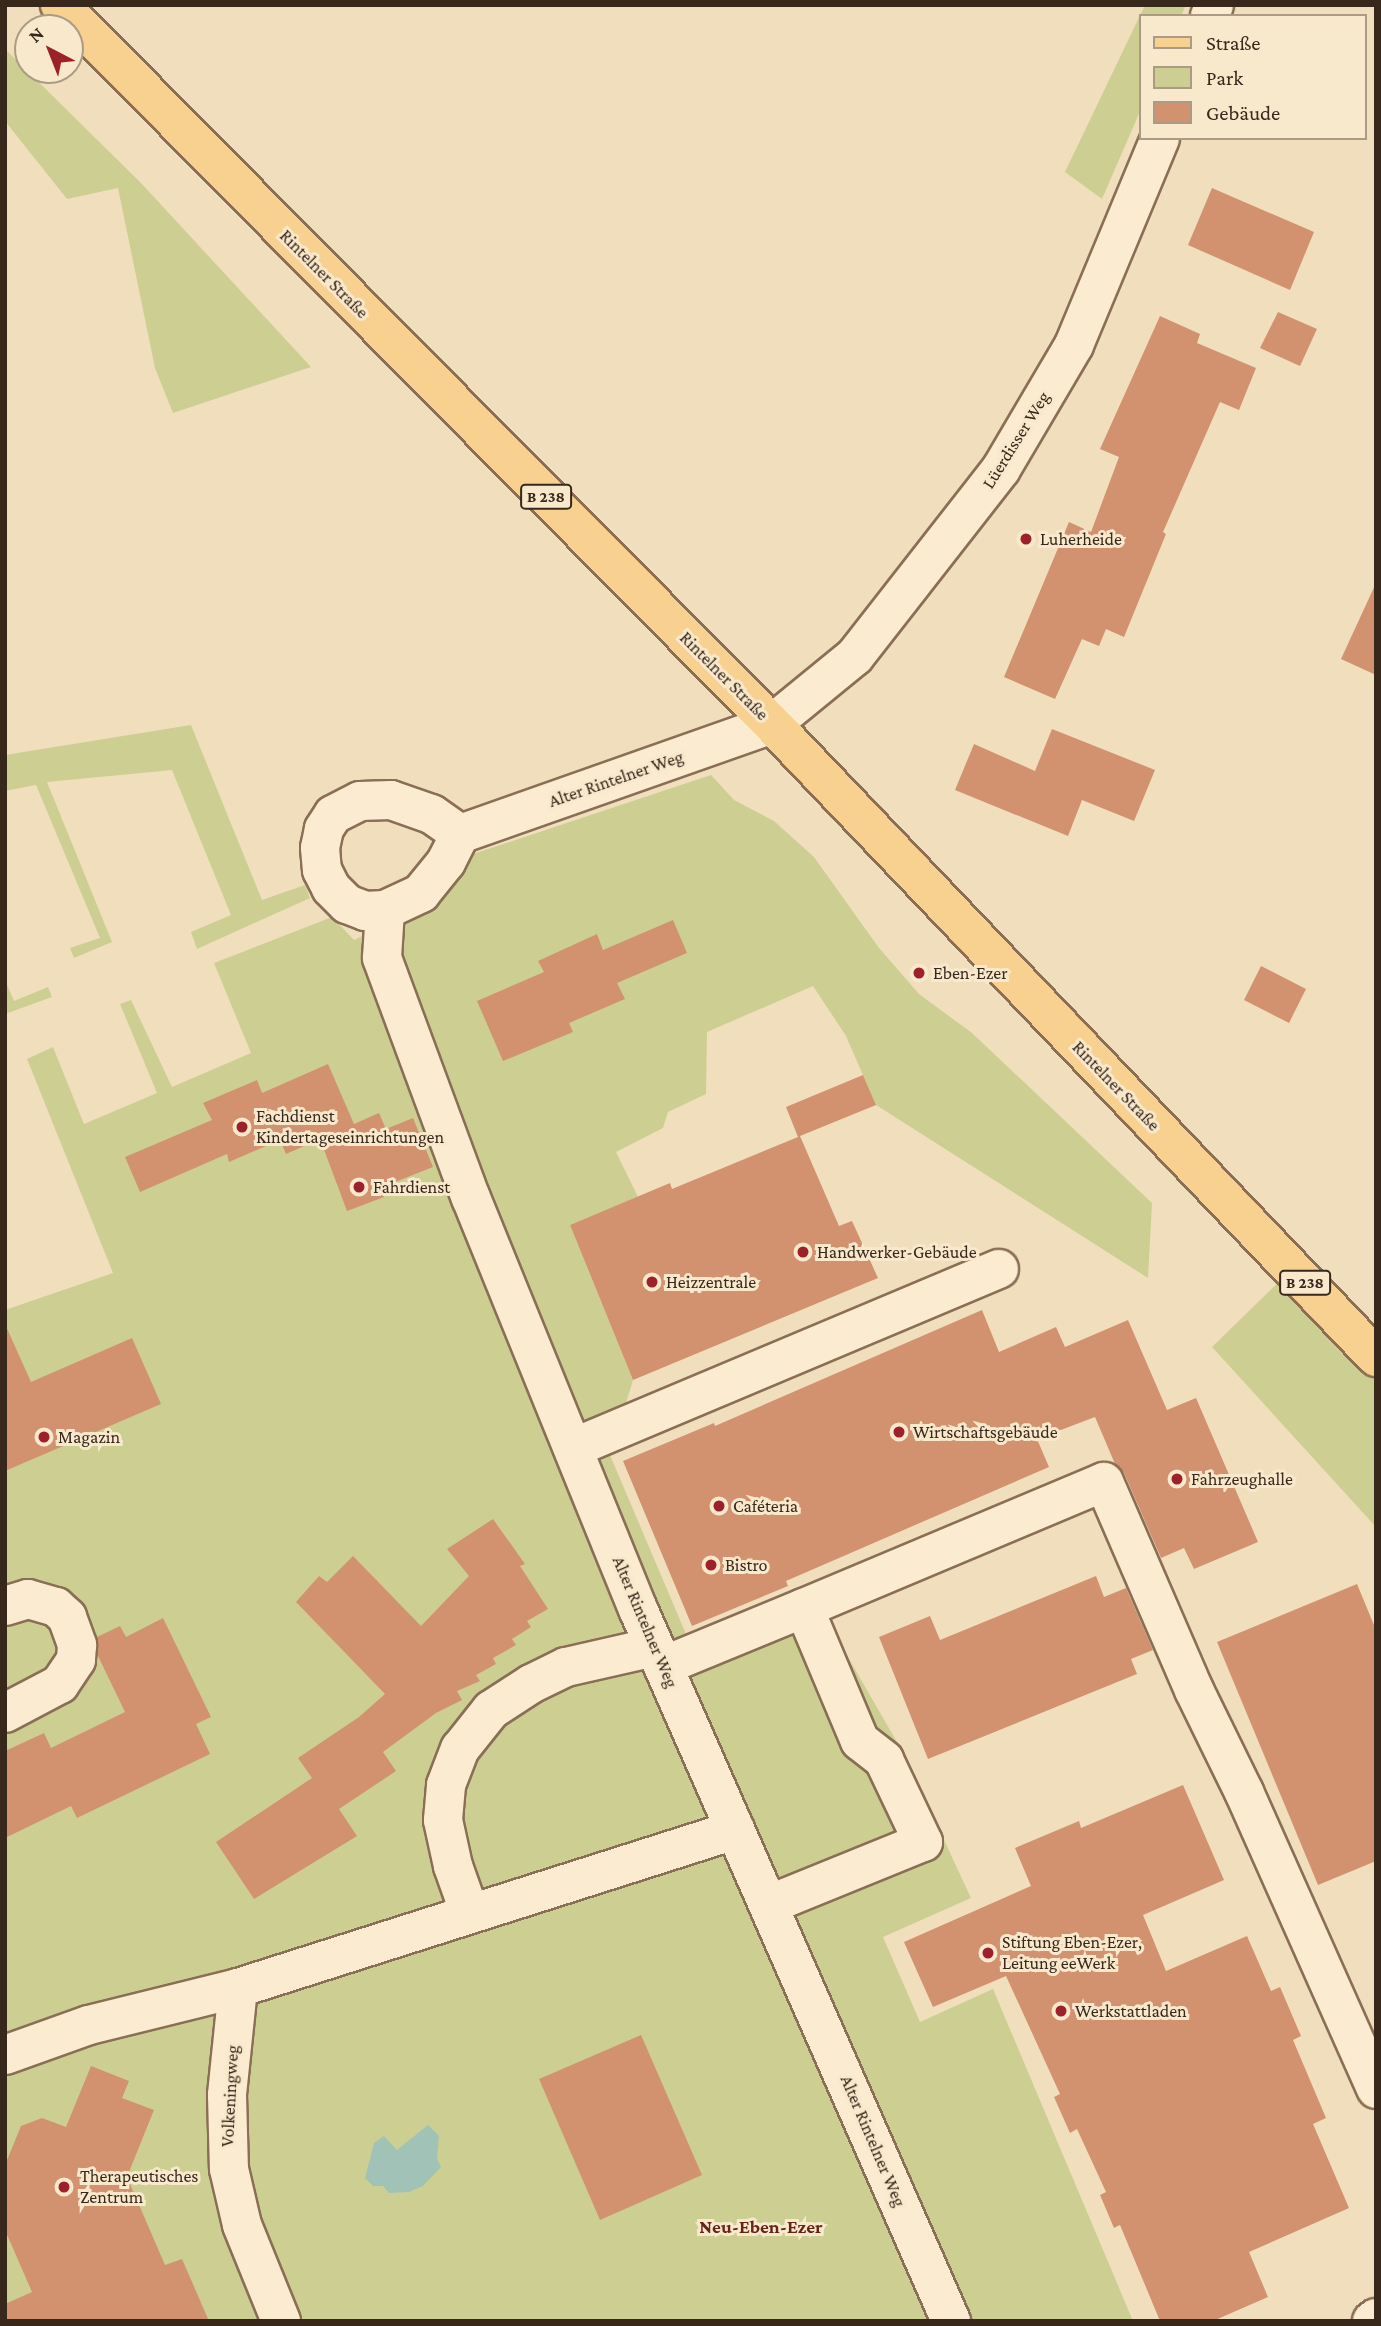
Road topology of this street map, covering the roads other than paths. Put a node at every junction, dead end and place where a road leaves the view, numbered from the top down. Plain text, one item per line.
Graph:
1 (60, 5) edge
2 (1159, 140) edge
3 (772, 724) junction
4 (460, 834) junction
5 (385, 910) junction
6 (999, 1269) dead end
7 (1376, 1357) edge
8 (573, 1448) junction
9 (5, 1606) edge
10 (804, 1608) junction
11 (659, 1657) junction
12 (5, 1713) edge
13 (735, 1830) junction
14 (768, 1905) junction
15 (470, 1914) junction
16 (238, 1988) junction
17 (5, 2055) edge
18 (1376, 2089) edge
19 (281, 2321) edge
20 (951, 2321) edge

1 - 3 main road, Rintelner Straße / B 238
2 - 3 street, Lüerdisser Weg
3 - 4 street, Alter Rintelner Weg
3 - 7 main road, Rintelner Straße / B 238
4 - 5 street
4 - 5 street
5 - 8 street, Alter Rintelner Weg
6 - 8 street
8 - 11 street, Alter Rintelner Weg
9 - 12 street
10 - 11 street
10 - 14 street
10 - 18 street
11 - 13 street, Alter Rintelner Weg
11 - 15 street
13 - 14 street, Alter Rintelner Weg
13 - 15 street
14 - 20 street, Alter Rintelner Weg
15 - 16 street
16 - 17 street
16 - 19 street, Volkeningweg

